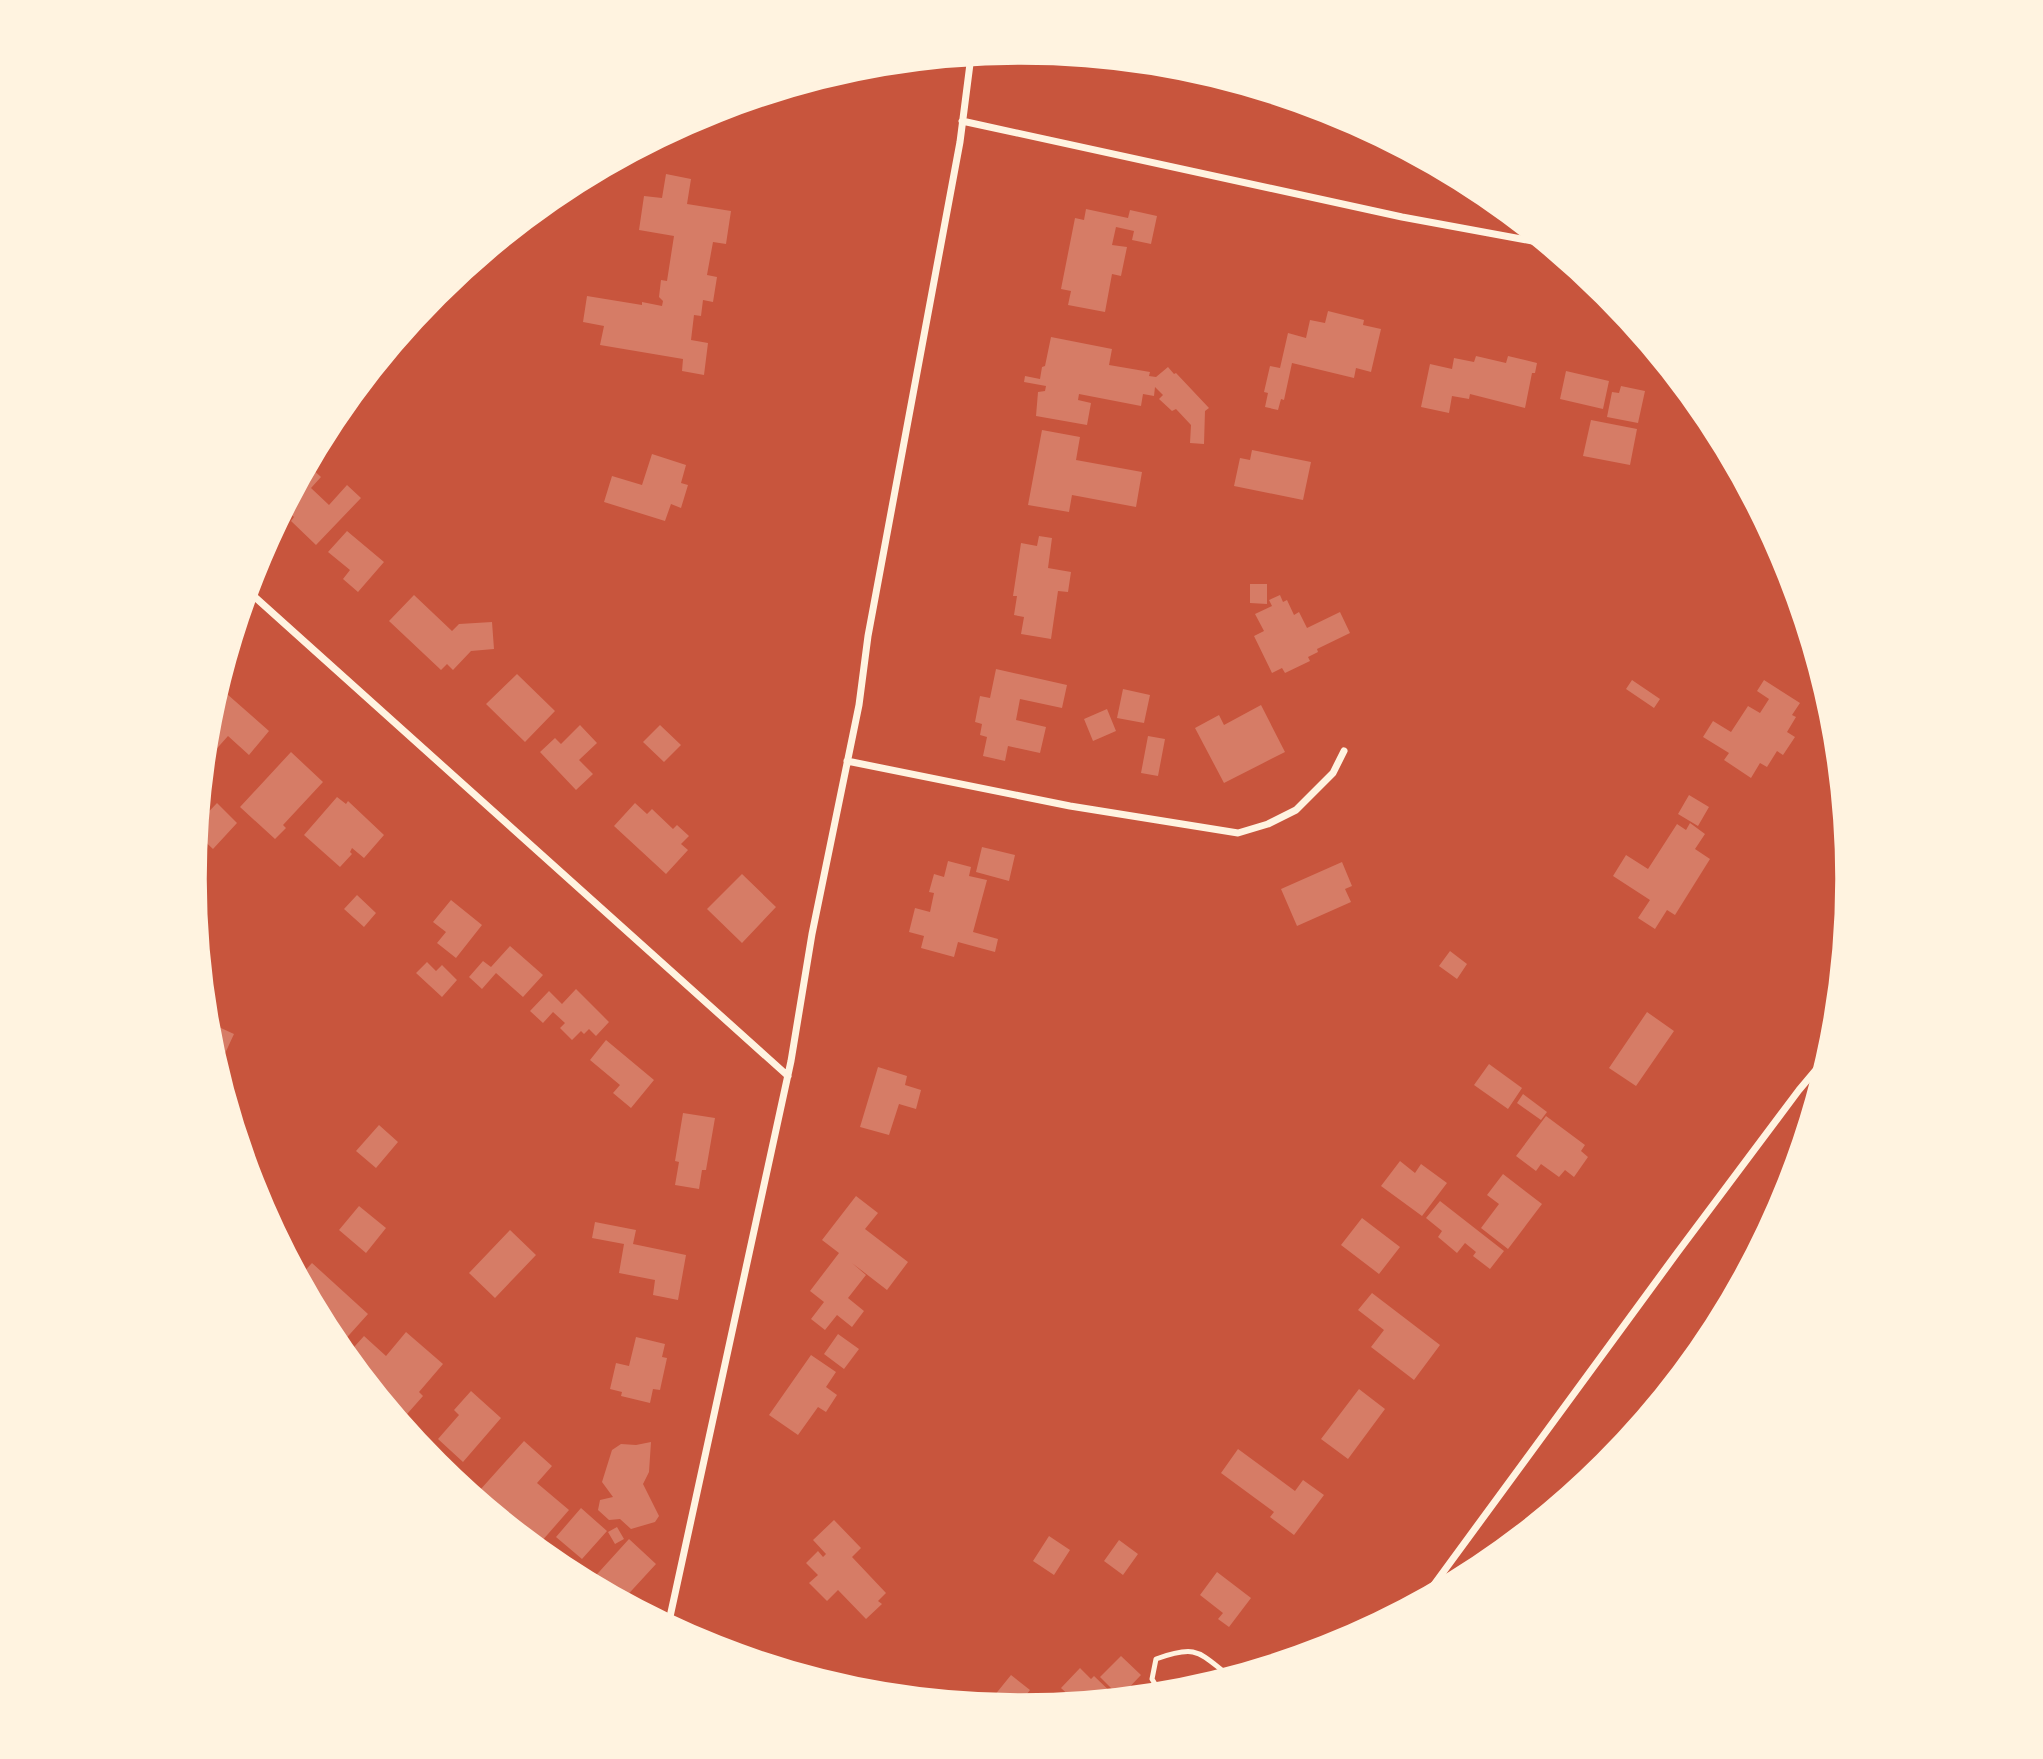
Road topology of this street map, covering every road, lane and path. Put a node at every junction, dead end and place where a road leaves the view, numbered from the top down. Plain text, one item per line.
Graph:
1 (970, 65) edge
2 (962, 121) junction
3 (1529, 241) edge
4 (255, 598) edge
5 (1344, 751) dead end
6 (847, 761) junction
7 (1814, 1072) edge
8 (788, 1076) junction
9 (1434, 1584) edge
10 (670, 1617) edge
11 (1222, 1671) edge
12 (1155, 1684) edge

1 - 2 street
2 - 3 street
2 - 6 street
4 - 8 street
5 - 6 street
6 - 8 street
7 - 9 street
8 - 10 street
11 - 12 lane

